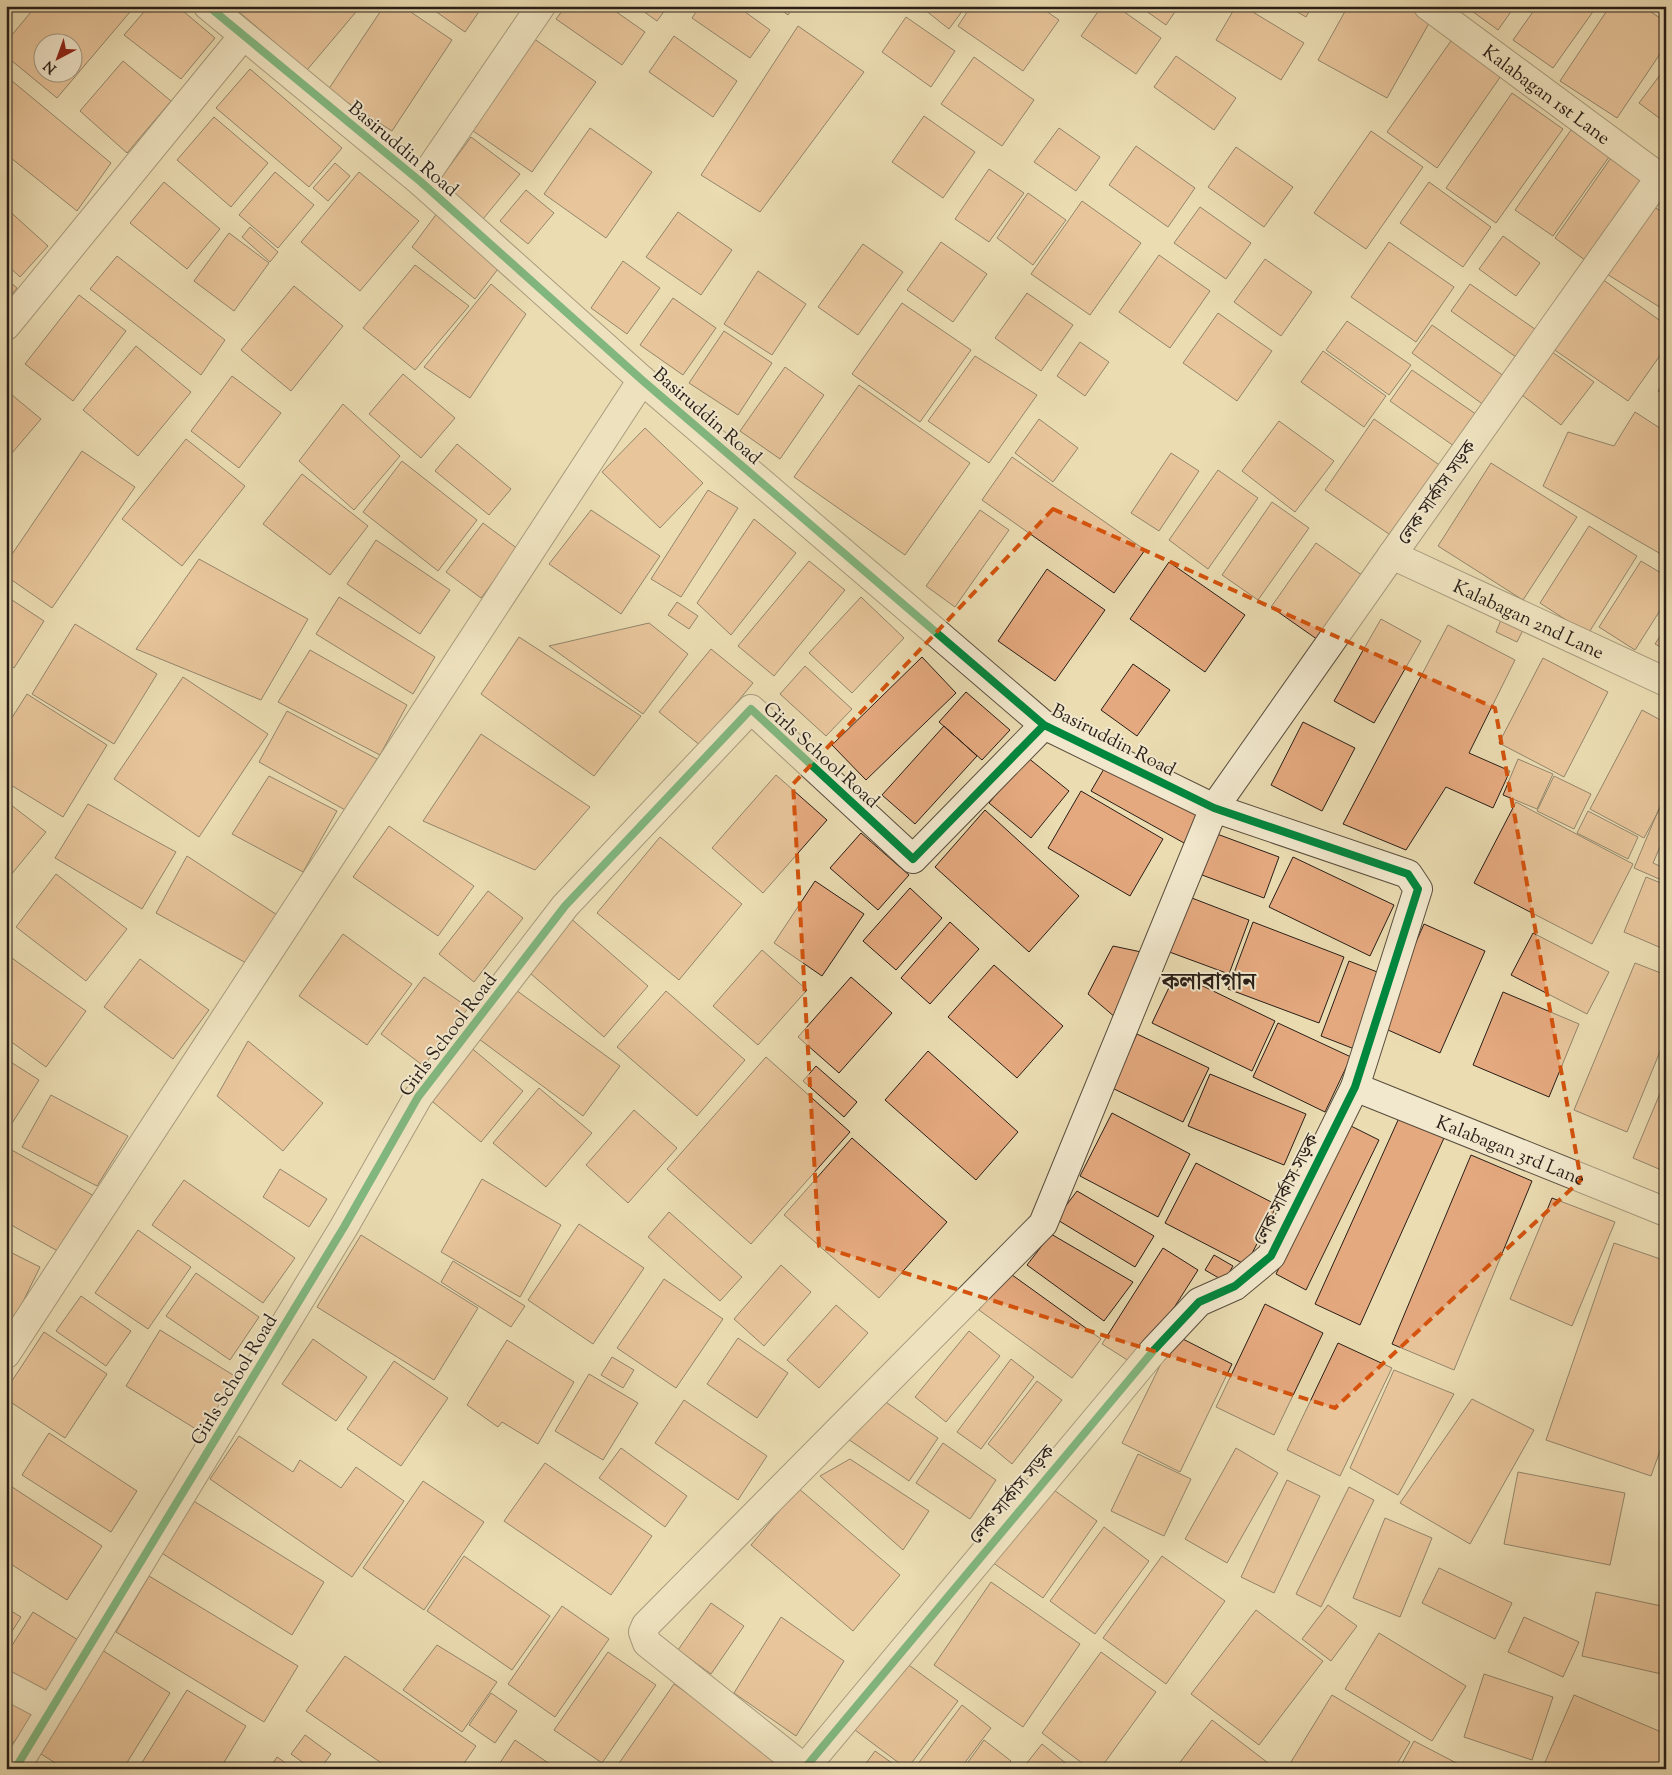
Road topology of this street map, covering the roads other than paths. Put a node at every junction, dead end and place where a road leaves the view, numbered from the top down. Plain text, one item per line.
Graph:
1 (208, 6) edge
2 (541, 6) edge
3 (1428, 6) edge
4 (244, 36) junction
5 (1663, 179) edge
6 (421, 182) junction
7 (6, 326) edge
8 (642, 380) junction
9 (1392, 555) junction
10 (1666, 682) edge
11 (1044, 725) junction
12 (1214, 808) junction
13 (1355, 1087) junction
14 (1666, 1212) edge
15 (6, 1354) edge
16 (6, 1685) edge
17 (51, 1709) junction
18 (804, 1768) edge
19 (14, 1769) edge

1 - 4 street, Basiruddin Road
2 - 6 street
3 - 5 street, Kalabagan 1st Lane
4 - 6 street, Basiruddin Road
4 - 7 street
5 - 9 street, লেক সার্কাস সড়ক
6 - 8 street, Basiruddin Road
8 - 11 street, Basiruddin Road
8 - 15 street
9 - 10 street, Kalabagan 2nd Lane
9 - 12 street, লেক সার্কাস সড়ক
11 - 12 street, Basiruddin Road
11 - 17 street, Girls School Road
12 - 13 street, লেক সার্কাস সড়ক
12 - 18 street, লেক সার্কাস সড়ক
13 - 14 street, Kalabagan 3rd Lane
13 - 18 street, লেক সার্কাস সড়ক
16 - 17 street
17 - 19 street, Girls School Road

